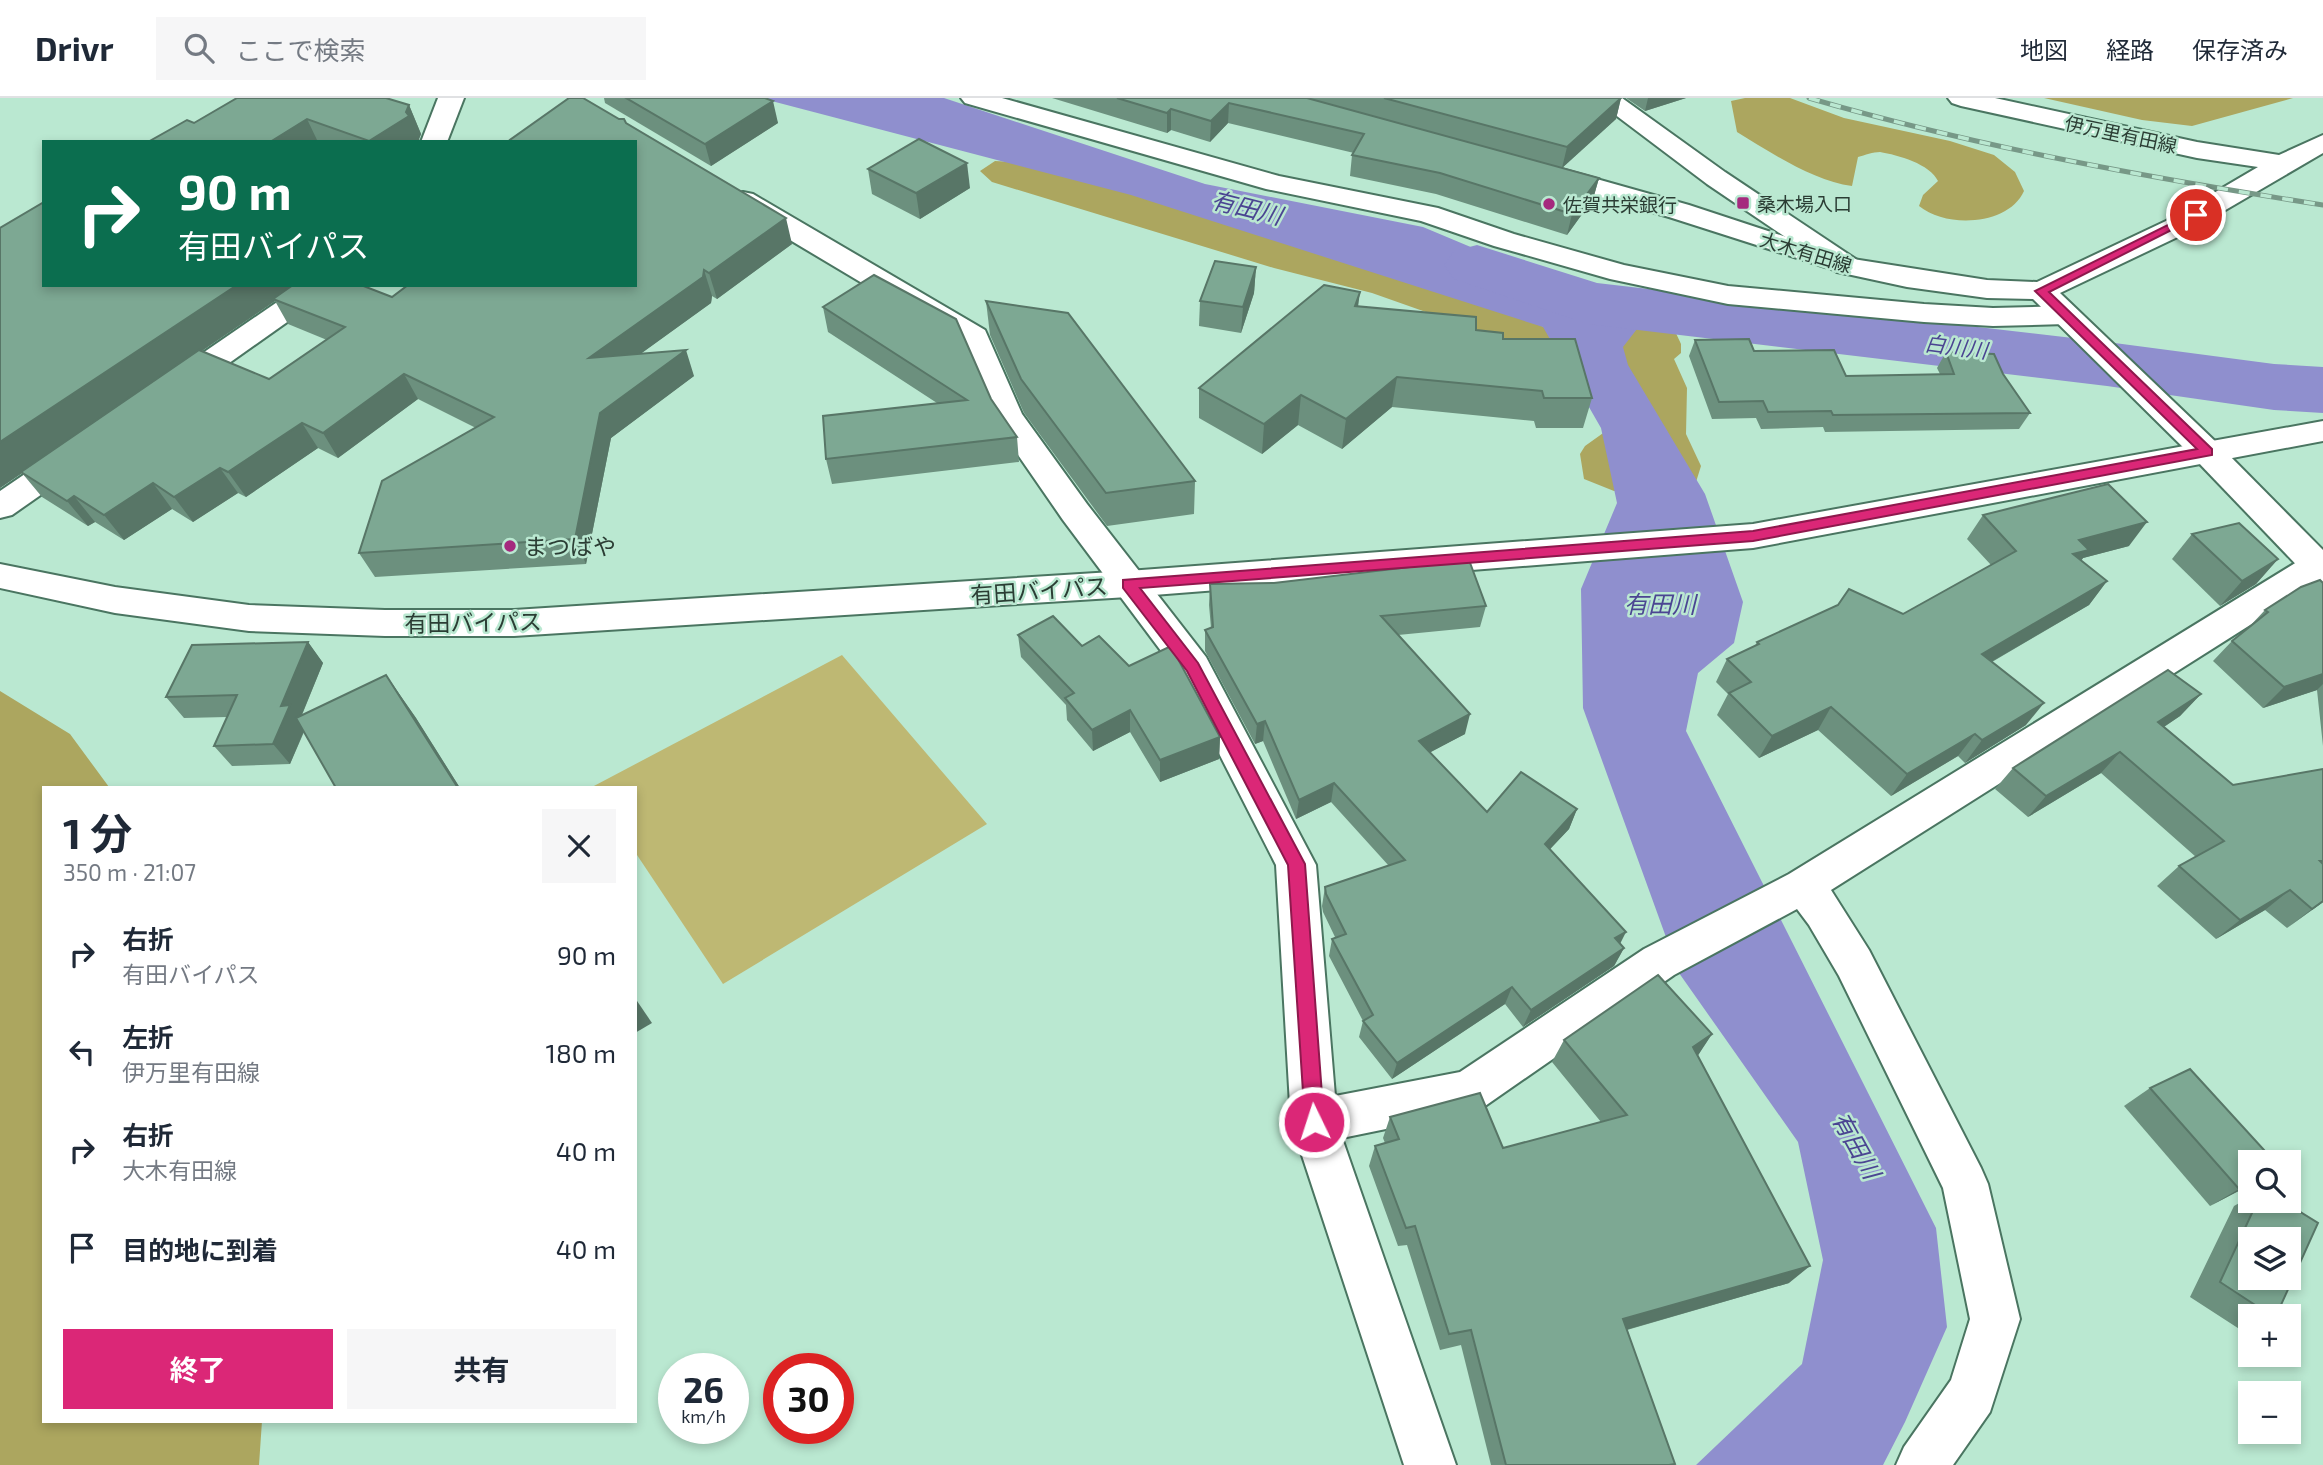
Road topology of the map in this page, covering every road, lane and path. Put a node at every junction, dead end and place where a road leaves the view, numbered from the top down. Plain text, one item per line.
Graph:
1 (451, 98) edge
2 (974, 98) edge
3 (1606, 98) edge
4 (1961, 98) edge
5 (435, 140) edge
6 (2323, 143) edge
7 (2283, 163) junction
8 (1518, 166) edge
9 (719, 185) edge
10 (1847, 266) junction
11 (318, 287) edge
12 (2041, 291) junction
13 (2066, 315) junction
14 (149, 404) edge
15 (2323, 431) edge
16 (103, 436) edge
17 (2207, 452) junction
18 (0, 507) edge
19 (2320, 568) edge
20 (0, 576) edge
21 (1128, 584) junction
22 (1802, 886) junction
23 (1314, 1122) junction
24 (1430, 1465) edge
25 (1922, 1465) edge

1 - 5 main road
2 - 13 main road
3 - 10 main road
4 - 7 main road, 伊万里有田線
6 - 7 main road, 大木有田線
7 - 12 main road, 大木有田線
8 - 10 main road, 大木有田線
9 - 21 main road
10 - 12 main road, 大木有田線
11 - 14 main road
12 - 13 main road
13 - 17 main road
15 - 17 main road, 有田バイパス
16 - 18 main road
17 - 19 main road
17 - 21 main road, 有田バイパス
19 - 22 main road
20 - 21 main road, 有田バイパス
21 - 23 main road
22 - 23 main road
22 - 25 main road
23 - 24 main road

